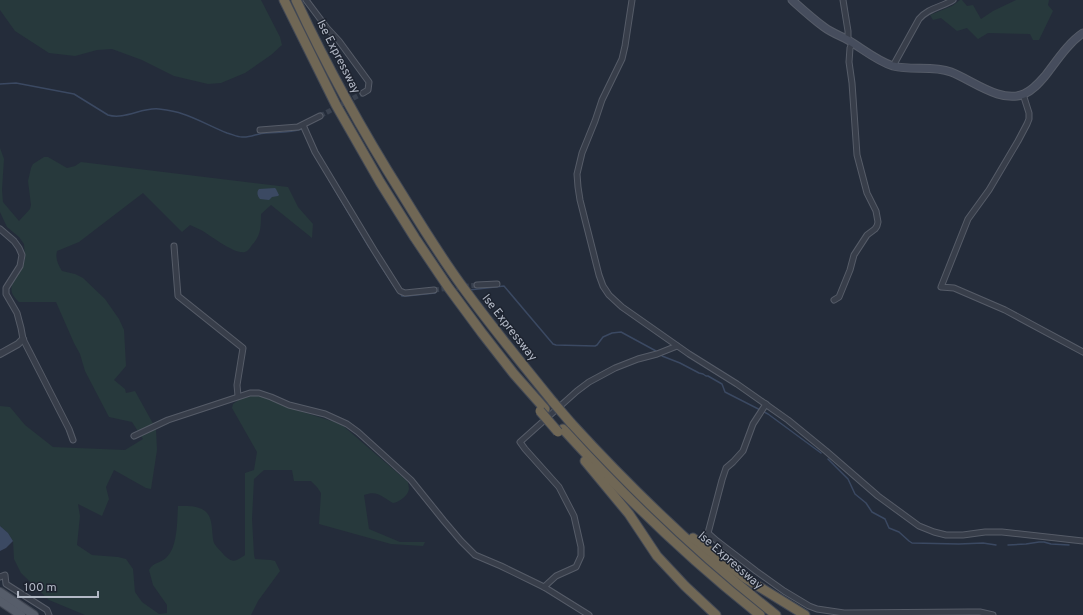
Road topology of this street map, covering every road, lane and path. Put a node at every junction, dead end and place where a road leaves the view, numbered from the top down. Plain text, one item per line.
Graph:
1 (284, 0) edge
2 (296, 0) edge
3 (306, 0) edge
4 (632, 0) edge
5 (792, 0) edge
6 (843, 0) edge
7 (953, 0) edge
8 (1083, 33) edge
9 (850, 41) junction
10 (893, 66) junction
11 (363, 93) dead end
12 (1023, 94) junction
13 (320, 116) tunnel mouth
14 (303, 125) junction
15 (260, 130) dead end
16 (0, 230) edge
17 (174, 246) dead end
18 (497, 284) dead end
19 (477, 285) tunnel mouth
20 (434, 290) tunnel mouth
21 (834, 300) dead end
22 (23, 339) junction
23 (677, 346) junction
24 (1083, 352) edge
25 (0, 354) edge
26 (238, 396) junction
27 (764, 406) junction
28 (561, 431) junction
29 (134, 436) dead end
30 (73, 440) dead end
31 (644, 498) junction
32 (1083, 541) edge
33 (0, 577) edge
34 (544, 587) junction
35 (0, 592) edge
36 (0, 601) edge
37 (21, 615) edge
38 (34, 615) edge
39 (49, 615) edge
40 (589, 615) edge
41 (716, 615) edge
42 (760, 615) edge
43 (776, 615) edge
44 (805, 615) edge
45 (993, 615) edge

1 - 28 highway, Ise Expressway
2 - 31 highway, Ise Expressway, bridge
3 - 11 street
4 - 23 street
5 - 9 main road
6 - 9 street
7 - 10 street
8 - 12 main road
9 - 10 main road
9 - 21 street
10 - 12 main road
12 - 24 street
13 - 14 street
14 - 15 street
14 - 20 street
16 - 22 street
17 - 26 street
18 - 19 street
22 - 25 street
22 - 30 street
23 - 27 street
23 - 34 street
26 - 29 street
26 - 34 street
27 - 32 street
27 - 45 street
28 - 41 highway
28 - 42 highway, Ise Expressway
31 - 43 highway, Ise Expressway
31 - 44 highway
33 - 39 street
34 - 40 street
35 - 38 main road
36 - 37 main road

